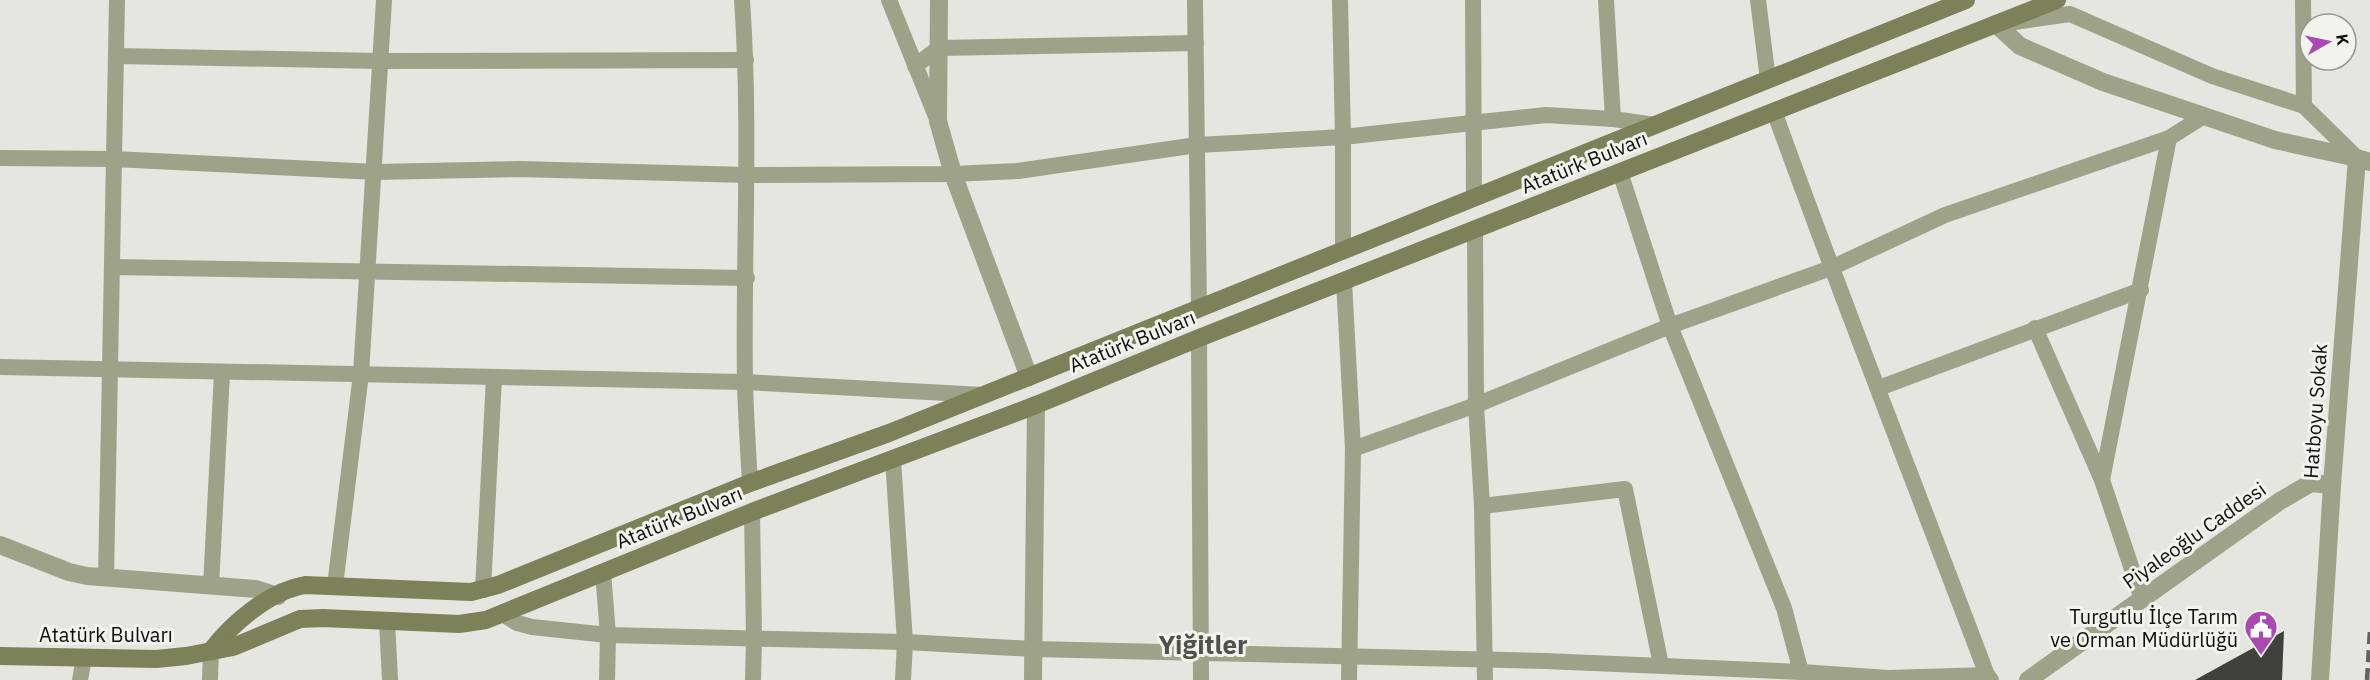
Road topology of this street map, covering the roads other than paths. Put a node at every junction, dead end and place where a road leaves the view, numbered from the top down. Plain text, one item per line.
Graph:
1 (117, 0) edge
2 (384, 0) edge
3 (742, 0) edge
4 (889, 0) edge
5 (939, 0) edge
6 (1195, 0) edge
7 (1340, 0) edge
8 (1473, 0) edge
9 (1606, 0) edge
10 (1758, 0) edge
11 (1966, 0) edge
12 (2057, 0) edge
13 (2303, 0) edge
14 (1996, 24) junction
15 (1196, 43) junction
16 (939, 48) junction
17 (116, 56) junction
18 (746, 60) junction
19 (380, 61) junction
20 (915, 66) junction
21 (1768, 80) junction
22 (2304, 106) junction
23 (1774, 111) junction
24 (2204, 116) junction
25 (1613, 119) junction
26 (938, 121) junction
27 (1475, 122) junction
28 (1655, 125) junction
29 (1343, 137) junction
30 (2169, 138) junction
31 (1618, 140) junction
32 (1197, 145) junction
33 (0, 158) edge
34 (113, 159) junction
35 (2364, 160) edge
36 (375, 172) junction
37 (1620, 172) junction
38 (953, 174) junction
39 (748, 175) junction
40 (1474, 198) junction
41 (1475, 229) junction
42 (1343, 251) junction
43 (112, 267) junction
44 (1831, 268) junction
45 (368, 272) junction
46 (747, 278) junction
47 (1344, 281) junction
48 (2141, 290) junction
49 (1199, 309) junction
50 (1671, 326) junction
51 (2035, 328) junction
52 (1199, 338) junction
53 (0, 367) edge
54 (111, 370) junction
55 (222, 373) junction
56 (361, 374) junction
57 (494, 376) junction
58 (1029, 377) junction
59 (745, 382) junction
60 (1879, 388) junction
61 (984, 395) junction
62 (1036, 405) junction
63 (1476, 405) junction
64 (889, 434) junction
65 (1353, 449) junction
66 (893, 459) junction
67 (2102, 480) junction
68 (750, 483) junction
69 (2332, 485) junction
70 (1482, 506) junction
71 (752, 512) junction
72 (0, 545) edge
73 (593, 546) junction
74 (603, 572) junction
75 (106, 578) junction
76 (211, 586) junction
77 (335, 586) junction
78 (483, 590) junction
79 (278, 596) junction
80 (2142, 599) junction
81 (501, 614) junction
82 (293, 621) junction
83 (387, 621) junction
84 (608, 634) junction
85 (754, 638) junction
86 (905, 642) junction
87 (1033, 650) junction
88 (211, 651) junction
89 (1201, 652) junction
90 (1349, 655) junction
91 (0, 656) edge
92 (84, 658) junction
93 (1485, 660) junction
94 (1661, 665) junction
95 (1800, 672) junction
96 (1989, 678) edge
97 (80, 680) edge
98 (210, 680) edge
99 (390, 680) edge
100 (607, 680) edge
101 (753, 680) edge
102 (903, 680) edge
103 (1033, 680) edge
104 (1201, 680) edge
105 (1349, 680) edge
106 (1485, 680) edge
107 (2028, 680) edge
108 (2320, 680) edge

1 - 17 street
2 - 19 street
3 - 18 street
4 - 20 street
5 - 16 street
6 - 15 street
7 - 29 street
8 - 27 street
9 - 25 street
10 - 21 street
11 - 21 main road, Atatürk Bulvarı
12 - 14 main road, Atatürk Bulvarı
13 - 22 street
14 - 22 street
14 - 23 main road, Atatürk Bulvarı
14 - 24 street
15 - 16 street
15 - 32 street
16 - 20 street
16 - 26 street
17 - 19 street
17 - 34 street
18 - 19 street
18 - 39 street
19 - 36 street
20 - 26 street
21 - 23 main road
21 - 28 main road, Atatürk Bulvarı
22 - 35 street
23 - 37 main road, Atatürk Bulvarı
23 - 44 street
24 - 30 street
24 - 35 street
25 - 27 street
25 - 28 street
26 - 38 street
27 - 29 street
27 - 40 street
28 - 31 main road, Atatürk Bulvarı
29 - 32 street
29 - 42 street
30 - 44 street
30 - 48 street
31 - 37 main road
31 - 40 main road, Atatürk Bulvarı
32 - 38 street
32 - 49 street
33 - 34 street
34 - 36 street
34 - 43 street
35 - 69 street, Hatboyu Sokak
36 - 39 street
36 - 45 street
37 - 41 main road, Atatürk Bulvarı
37 - 50 street
38 - 39 street
38 - 58 street
39 - 46 street
40 - 41 main road
40 - 42 main road, Atatürk Bulvarı
41 - 47 main road, Atatürk Bulvarı
41 - 63 street
42 - 47 main road
42 - 49 main road, Atatürk Bulvarı
43 - 45 street
43 - 54 street
44 - 50 street
44 - 60 street
45 - 46 street
45 - 56 street
46 - 59 street
47 - 52 main road, Atatürk Bulvarı
47 - 65 street
48 - 51 street
48 - 67 street
49 - 52 main road
49 - 58 main road, Atatürk Bulvarı
50 - 63 street
50 - 95 street
51 - 60 street
51 - 67 street
52 - 62 main road, Atatürk Bulvarı
52 - 89 street
53 - 54 street
54 - 55 street
54 - 75 street
55 - 56 street
55 - 76 street
56 - 57 street
56 - 77 street
57 - 59 street
57 - 78 street
58 - 61 main road, Atatürk Bulvarı
58 - 62 main road
59 - 61 street
59 - 68 street
60 - 96 street
61 - 64 main road, Atatürk Bulvarı
62 - 66 main road, Atatürk Bulvarı
62 - 87 street
63 - 65 street
63 - 70 street
64 - 66 main road
64 - 68 main road, Atatürk Bulvarı
65 - 90 street
66 - 71 main road, Atatürk Bulvarı
66 - 86 street
67 - 80 street
68 - 71 main road
68 - 73 main road, Atatürk Bulvarı
69 - 80 street, Piyaleoğlu Caddesi
69 - 108 street, Hatboyu Sokak
70 - 93 street
70 - 94 street
71 - 74 main road, Atatürk Bulvarı
71 - 85 street
72 - 75 street
73 - 74 main road
73 - 78 main road, Atatürk Bulvarı
74 - 81 main road, Atatürk Bulvarı
74 - 84 street
75 - 76 street
76 - 79 street
77 - 78 main road, Atatürk Bulvarı
77 - 79 main road, Atatürk Bulvarı
78 - 81 main road
79 - 82 main road
79 - 88 main road, Atatürk Bulvarı
80 - 107 street, Piyaleoğlu Caddesi
81 - 83 main road, Atatürk Bulvarı
81 - 84 street
82 - 83 main road, Atatürk Bulvarı
82 - 88 main road, Atatürk Bulvarı
83 - 99 street
84 - 85 street
84 - 100 street
85 - 86 street
85 - 101 street
86 - 87 street
86 - 102 street
87 - 89 street
87 - 103 street
88 - 92 main road, Atatürk Bulvarı
88 - 98 street
89 - 90 street
89 - 104 street
90 - 93 street
90 - 105 street
91 - 92 main road, Atatürk Bulvarı
92 - 97 street
93 - 94 street
93 - 106 street
94 - 95 street
95 - 96 street

